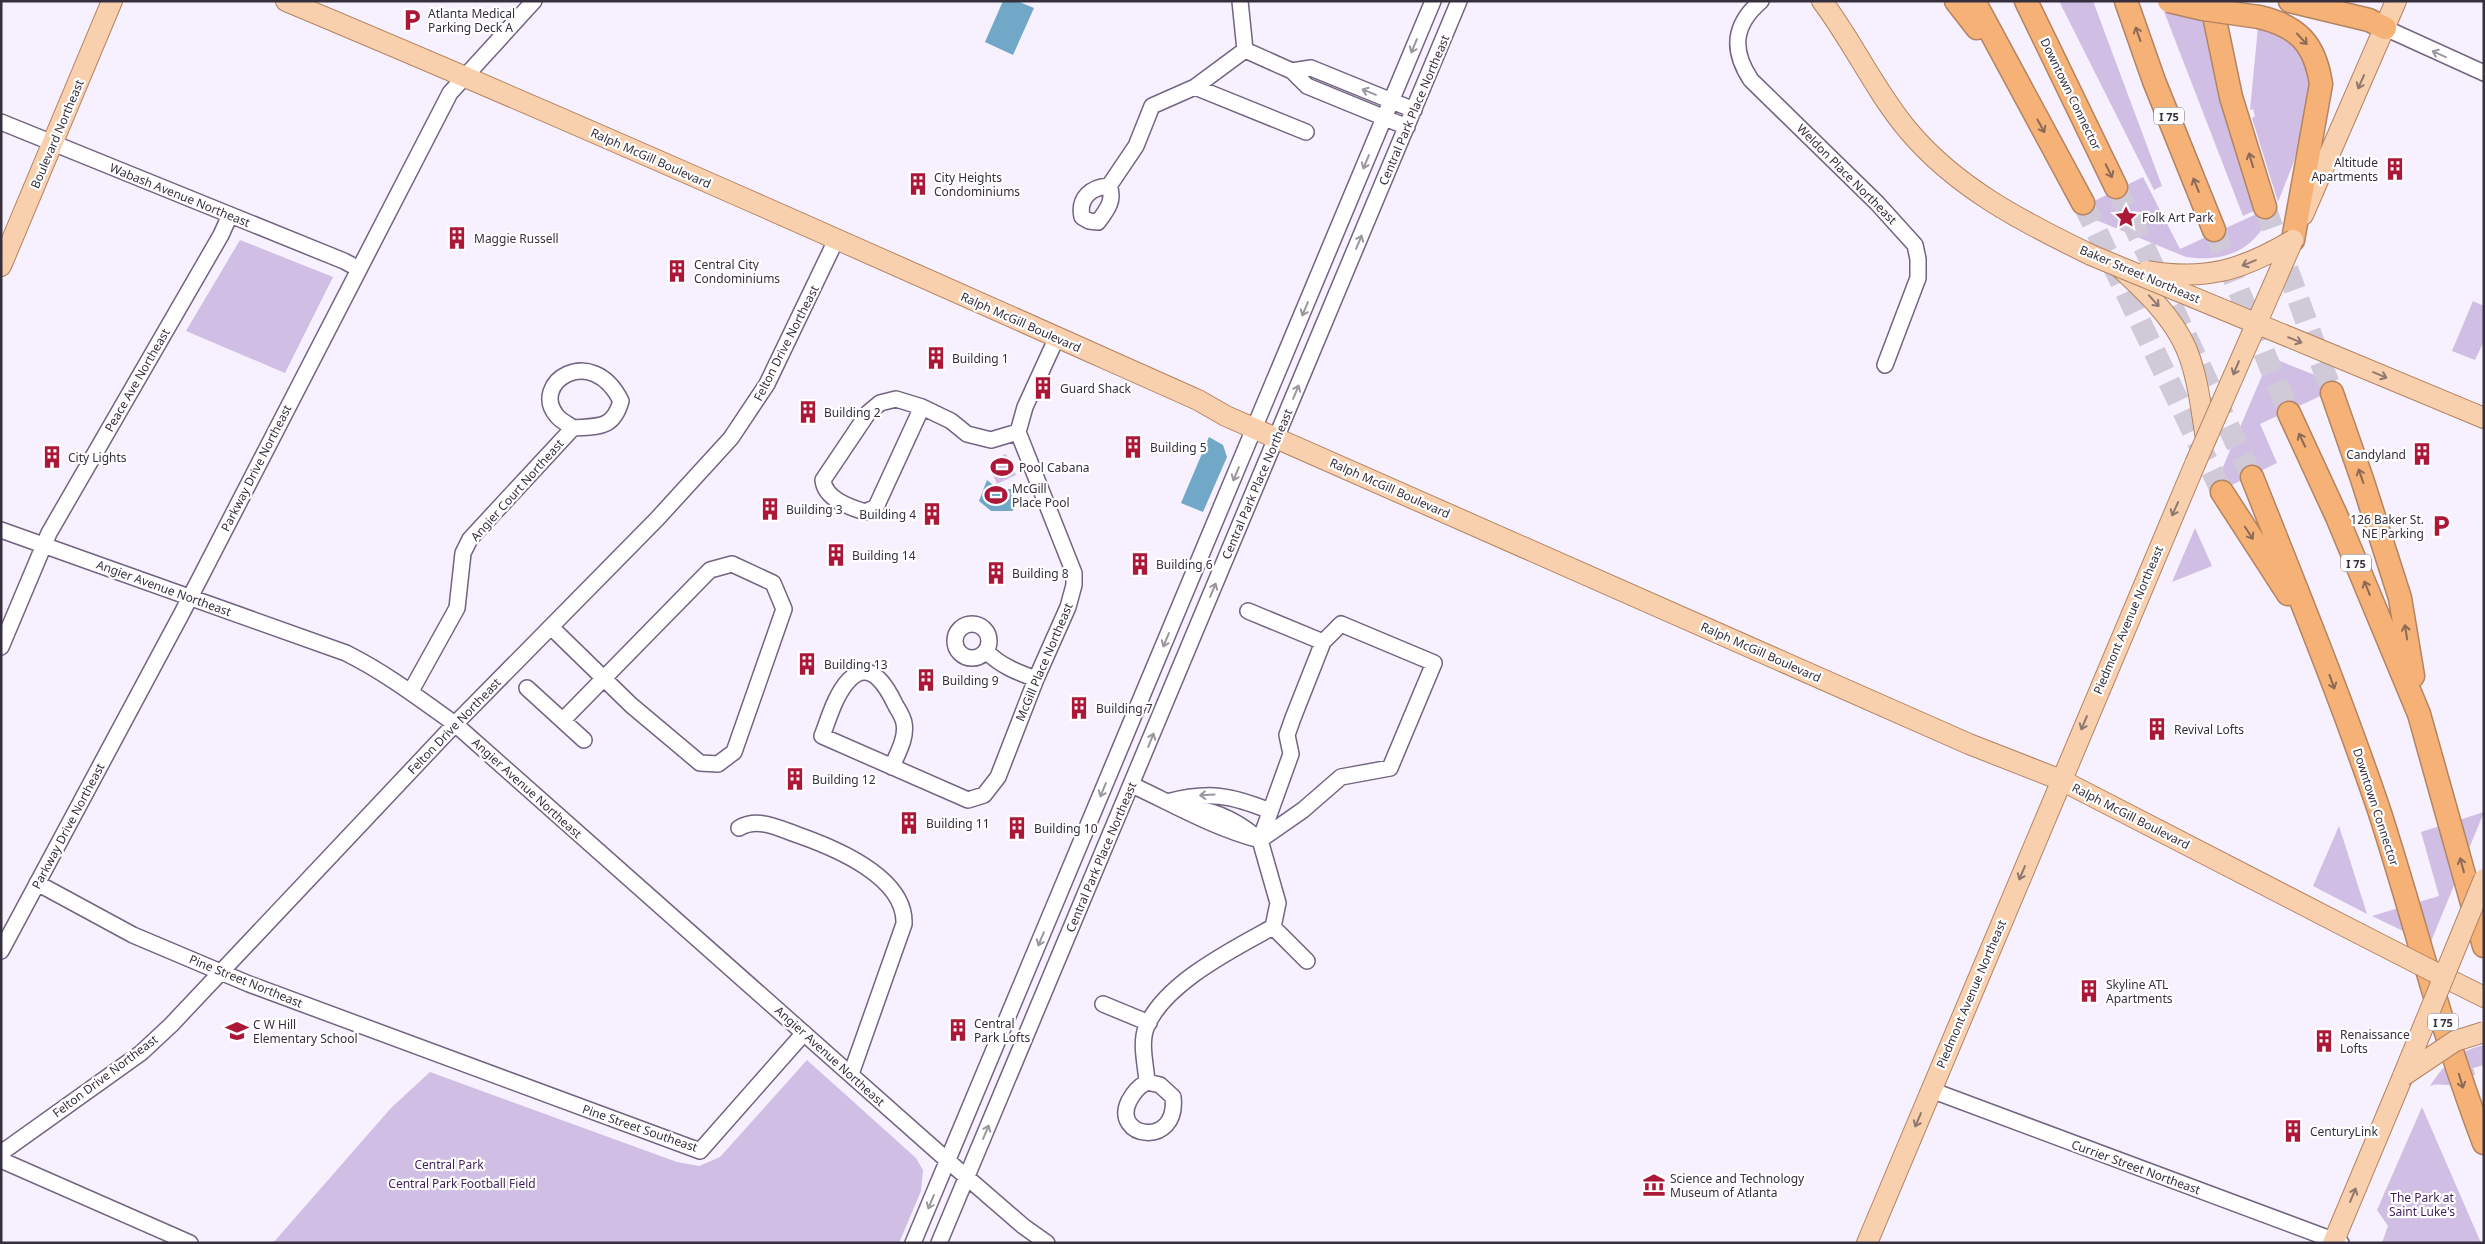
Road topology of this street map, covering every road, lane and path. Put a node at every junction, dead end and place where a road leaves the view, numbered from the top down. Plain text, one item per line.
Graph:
1 (112, 1) edge
2 (286, 1) edge
3 (534, 1) edge
4 (1240, 1) edge
5 (1433, 1) edge
6 (1459, 1) edge
7 (1761, 1) edge
8 (1822, 1) edge
9 (1956, 1) edge
10 (1974, 1) edge
11 (2026, 1) edge
12 (2126, 1) edge
13 (2169, 1) edge
14 (2211, 1) edge
15 (2290, 1) edge
16 (2396, 1) edge
17 (2385, 28) junction
18 (1245, 50) junction
19 (1292, 70) junction
20 (2484, 74) edge
21 (465, 76) junction
22 (2018, 83) junction
23 (1195, 87) junction
24 (1391, 100) junction
25 (1414, 110) junction
26 (1384, 117) junction
27 (1, 122) edge
28 (1406, 127) junction
29 (1306, 132) dead end
30 (53, 143) junction
31 (1109, 186) dead end
32 (2116, 187) tunnel mouth
33 (2083, 204) tunnel mouth
34 (2265, 207) tunnel mouth
35 (230, 215) junction
36 (2214, 230) tunnel mouth
37 (836, 240) junction
38 (2293, 240) junction
39 (1, 266) edge
40 (2119, 267) junction
41 (358, 269) junction
42 (2256, 323) junction
43 (1057, 338) junction
44 (1885, 365) dead end
45 (2332, 393) tunnel mouth
46 (922, 407) junction
47 (2289, 413) tunnel mouth
48 (2484, 418) edge
49 (573, 428) junction
50 (1255, 429) junction
51 (1018, 432) junction
52 (1277, 439) junction
53 (2206, 439) junction
54 (2252, 477) tunnel mouth
55 (2222, 492) tunnel mouth
56 (1, 530) edge
57 (44, 545) junction
58 (190, 597) junction
59 (1248, 611) dead end
60 (551, 627) junction
61 (2315, 636) junction
62 (1323, 642) junction
63 (1, 647) edge
64 (987, 652) dead end
65 (602, 679) junction
66 (1036, 679) junction
67 (528, 688) dead end
68 (411, 692) junction
69 (2419, 714) junction
70 (563, 720) junction
71 (455, 724) junction
72 (584, 740) dead end
73 (892, 767) junction
74 (2061, 780) junction
75 (1132, 785) junction
76 (1232, 798) junction
77 (1173, 805) junction
78 (1270, 811) junction
79 (1222, 822) junction
80 (739, 828) dead end
81 (1260, 840) junction
82 (2484, 879) edge
83 (37, 883) junction
84 (1273, 927) junction
85 (2, 946) edge
86 (2484, 946) edge
87 (1307, 961) dead end
88 (222, 972) junction
89 (2444, 977) junction
90 (2484, 998) edge
91 (1103, 1004) dead end
92 (1149, 1023) junction
93 (2484, 1032) edge
94 (804, 1033) junction
95 (462, 1063) joint
96 (850, 1074) junction
97 (2403, 1076) junction
98 (1147, 1082) dead end
99 (1931, 1090) junction
100 (2484, 1143) edge
101 (1, 1153) edge
102 (1, 1160) edge
103 (948, 1161) junction
104 (967, 1177) junction
105 (2336, 1242) edge
106 (190, 1243) edge
107 (914, 1243) edge
108 (939, 1243) edge
109 (1047, 1243) edge
110 (1867, 1243) edge

1 - 30 main road, Boulevard Northeast
2 - 21 main road, Ralph McGill Boulevard
3 - 21 street, Parkway Drive Northeast
4 - 18 street
5 -> 24 street, Central Park Place Northeast
6 - 25 street, Central Park Place Northeast
7 - 44 street, Weldon Place Northeast
8 - 40 main road, Baker Street Northeast, bridge
9 - 22 highway
10 - 22 highway
11 -> 32 highway, Downtown Connector
36 -> 12 highway, I 75
13 -> 38 highway, bridge
34 -> 14 highway
15 - 17 highway
16 - 17 main road, Piedmont Avenue Northeast
20 -> 17 street
17 -> 38 main road, Piedmont Avenue Northeast
18 - 19 street
18 - 23 street
24 -> 19 street
19 - 26 street
21 - 37 main road, Ralph McGill Boulevard
21 - 41 street, Parkway Drive Northeast
22 -> 33 highway
23 - 29 street
23 - 31 street
24 - 25 street
24 - 26 street, Central Park Place Northeast
25 - 28 street, Central Park Place Northeast
26 - 28 street
26 -> 50 street, Central Park Place Northeast
27 - 30 street, Wabash Avenue Northeast
52 -> 28 street, Central Park Place Northeast
30 - 35 street, Wabash Avenue Northeast
30 - 39 main road, Boulevard Northeast
35 - 41 street, Wabash Avenue Northeast
35 - 57 street, Peace Ave Northeast
37 - 43 main road, Ralph McGill Boulevard
37 - 60 street, Felton Drive Northeast
38 -> 40 main road, bridge
38 - 42 main road, Piedmont Avenue Northeast, bridge
40 - 42 main road, Baker Street Northeast, bridge
40 -> 53 main road, bridge
41 - 58 street, Parkway Drive Northeast
42 -> 48 main road, Baker Street Northeast, bridge
42 -> 53 main road, Piedmont Avenue Northeast, bridge
43 - 50 main road, Ralph McGill Boulevard
43 - 51 street
69 -> 45 highway
46 - 46 street
46 - 51 street
69 -> 47 highway, I 75
49 - 49 street, Angier Court Northeast
49 - 68 street, Angier Court Northeast
50 - 52 main road, Ralph McGill Boulevard
50 -> 103 street, Central Park Place Northeast
51 - 66 street, McGill Place Northeast
52 - 74 main road, Ralph McGill Boulevard
75 -> 52 street, Central Park Place Northeast
53 -> 74 main road, Piedmont Avenue Northeast, bridge
54 - 61 highway, Downtown Connector / I 75
55 -> 61 highway
56 - 57 street, Angier Avenue Northeast
57 - 58 street, Angier Avenue Northeast
57 - 63 street, Peace Ave Northeast
58 - 68 street, Angier Avenue Northeast
58 - 83 street, Parkway Drive Northeast
59 - 62 street
60 - 65 street
60 - 71 street, Felton Drive Northeast
61 -> 100 highway, Downtown Connector / I 75
62 - 78 street
62 - 81 street
64 - 66 street
65 - 65 street
65 - 70 street
66 - 73 street, McGill Place Northeast
67 - 70 street
68 - 71 street, Angier Avenue Northeast
86 -> 69 highway, I 75
70 - 72 street
71 - 88 street, Felton Drive Northeast
71 - 94 street, Angier Avenue Northeast
73 - 73 street, McGill Place Northeast
74 - 89 main road, Ralph McGill Boulevard, bridge
74 -> 99 main road, Piedmont Avenue Northeast
75 - 77 street
104 -> 75 street, Central Park Place Northeast
76 -> 77 street
76 - 78 street
76 - 79 street
77 - 79 street
78 - 81 street
79 - 81 street
80 - 96 street
81 - 84 street
82 - 89 main road, bridge
83 - 85 street, Parkway Drive Northeast
83 - 88 street, Pine Street Northeast
84 - 87 street
84 - 92 street
88 - 95 street, Pine Street Northeast
88 - 101 street, Felton Drive Northeast
89 - 90 main road, Ralph McGill Boulevard
89 - 97 main road, bridge
91 - 92 street
92 - 98 street
93 - 97 main road, bridge
94 - 95 street, Pine Street Southeast
94 - 96 street, Angier Avenue Northeast
96 - 103 street, Angier Avenue Northeast
105 -> 97 main road
99 - 105 street, Currier Street Northeast
99 -> 110 main road, Piedmont Avenue Northeast
102 - 106 street
103 - 104 street
103 -> 107 street, Central Park Place Northeast
104 - 108 street, Central Park Place Northeast
104 - 109 street

